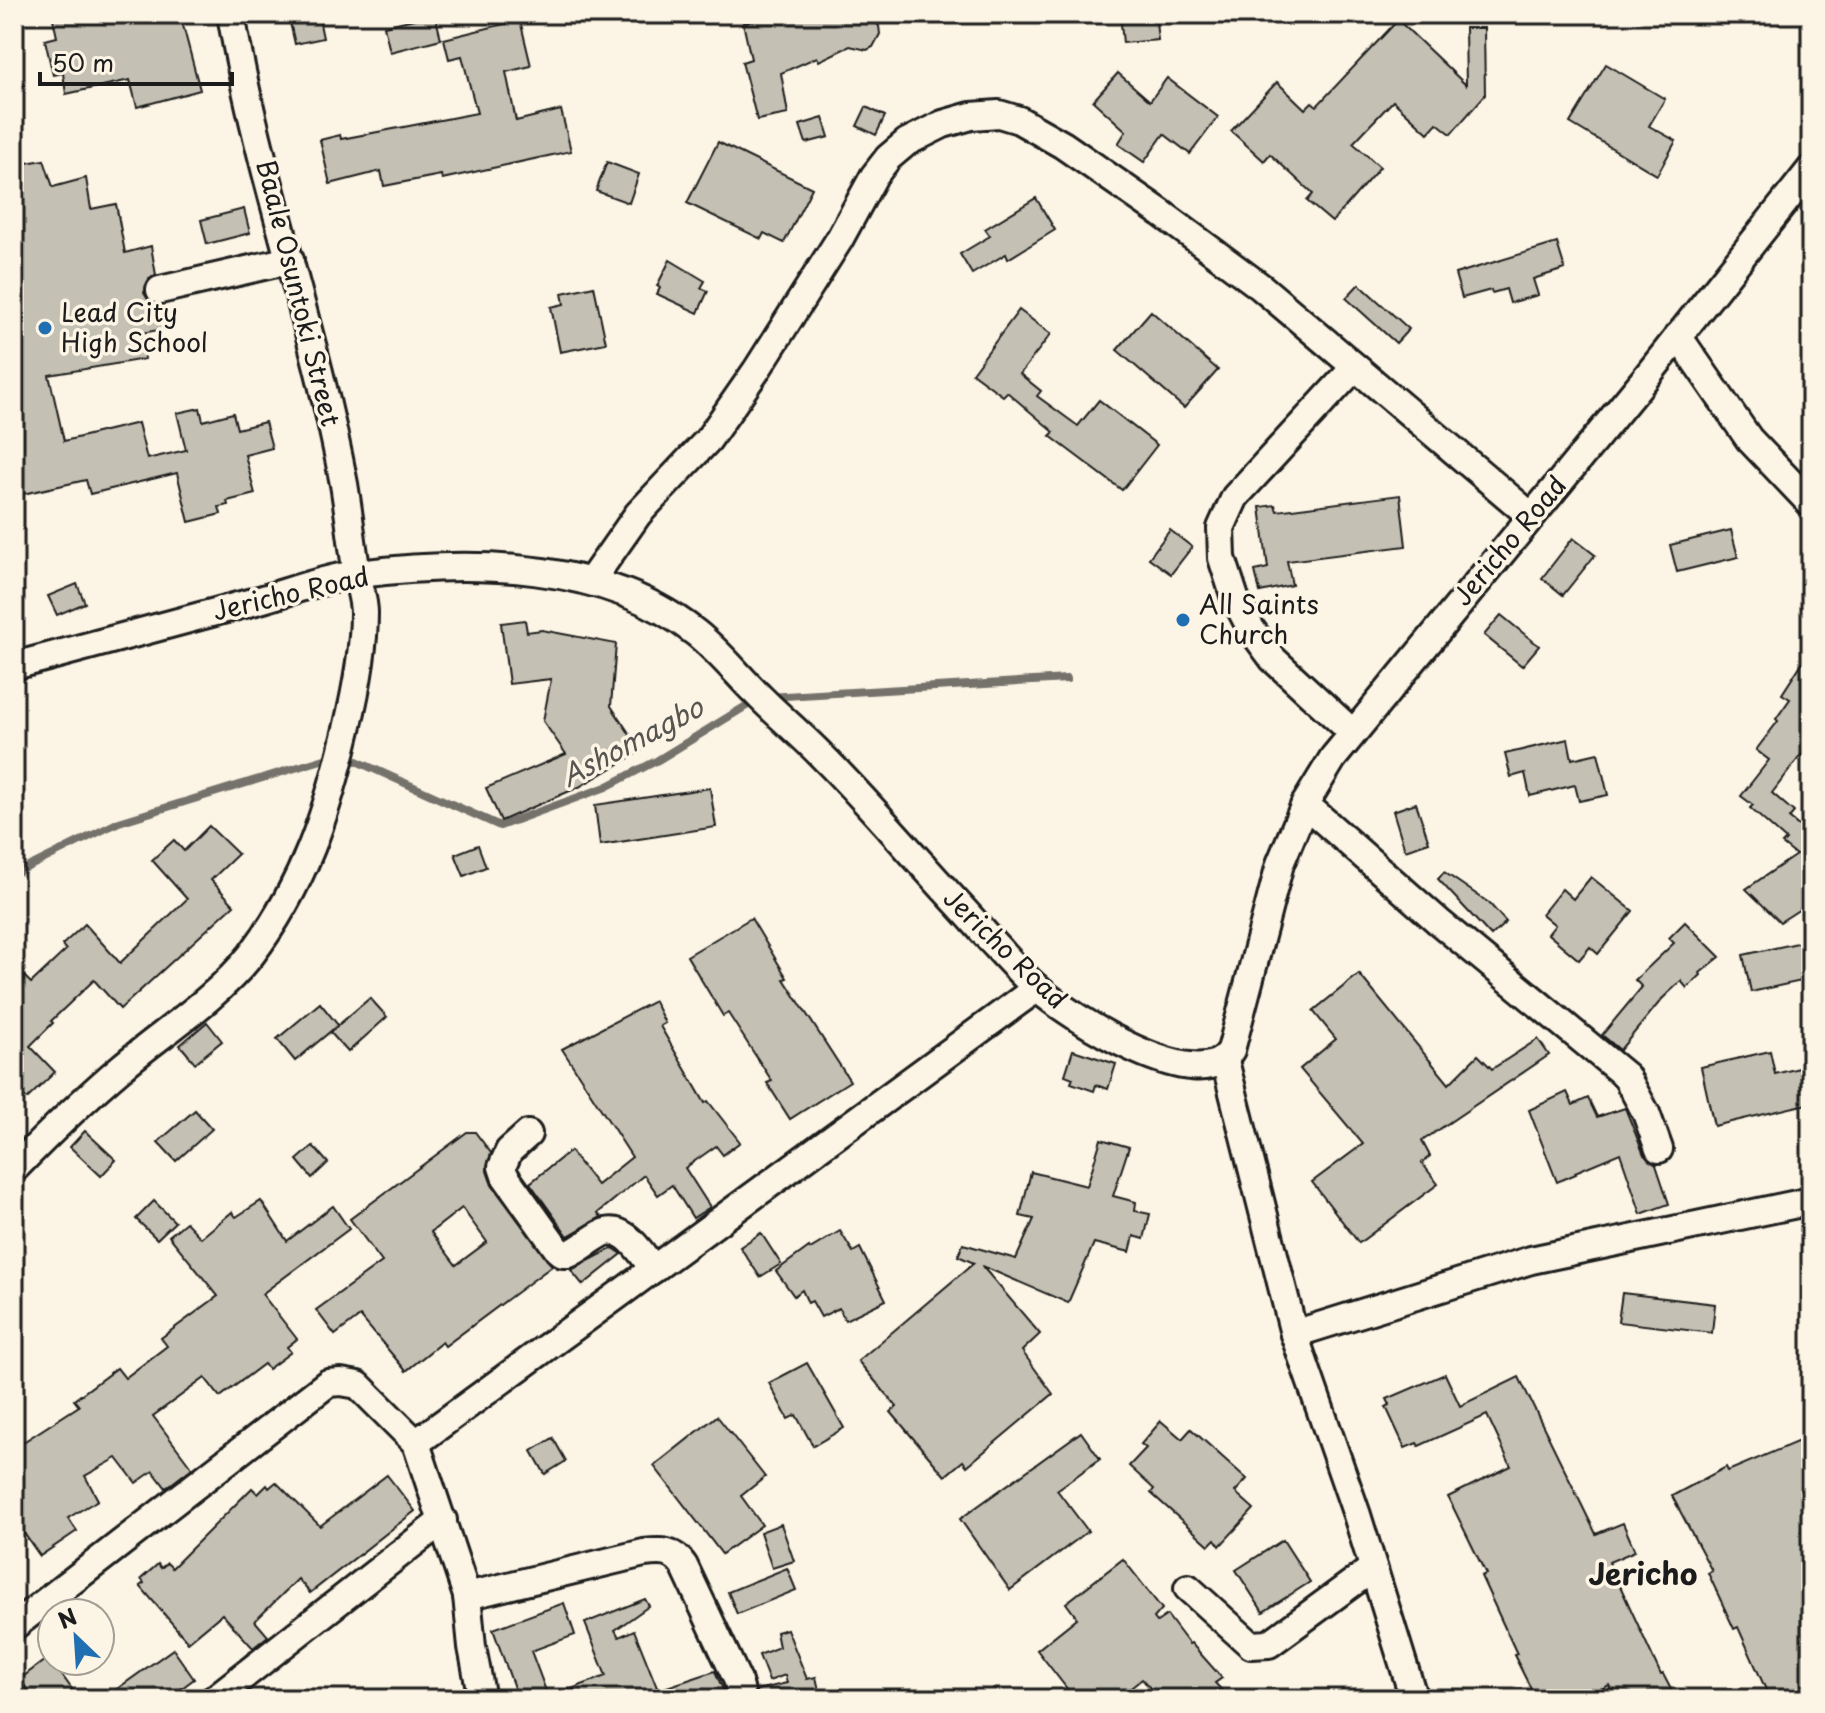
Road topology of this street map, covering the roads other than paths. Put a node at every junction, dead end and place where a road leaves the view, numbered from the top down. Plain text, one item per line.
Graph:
1 (231, 14) edge
2 (1811, 169) edge
3 (290, 260) junction
4 (160, 290) dead end
5 (1678, 336) junction
6 (1355, 367) junction
7 (1811, 504) edge
8 (1531, 516) junction
9 (357, 574) junction
10 (591, 581) junction
11 (14, 666) edge
12 (1353, 733) junction
13 (1305, 804) junction
14 (1037, 988) junction
15 (1225, 1061) junction
16 (528, 1134) dead end
17 (1659, 1149) dead end
18 (14, 1169) edge
19 (1811, 1201) edge
20 (654, 1269) junction
21 (1294, 1334) junction
22 (416, 1443) junction
23 (443, 1520) junction
24 (1373, 1568) junction
25 (1188, 1588) dead end
26 (467, 1596) junction
27 (14, 1626) edge
28 (214, 1699) edge
29 (482, 1699) edge
30 (738, 1699) edge
31 (1414, 1699) edge

1 - 3 street, Baale Osuntoki Street
2 - 5 street, Jericho Road
3 - 4 street
3 - 9 street, Baale Osuntoki Street
5 - 7 street
5 - 8 street, Jericho Road
6 - 8 street
6 - 10 street
6 - 12 street
8 - 12 street, Jericho Road
9 - 10 street, Jericho Road
9 - 11 street, Jericho Road
9 - 18 street, Baale Osuntoki Street
10 - 14 street, Jericho Road
12 - 13 street, Jericho Road
13 - 15 street, Jericho Road
13 - 17 street
14 - 15 street, Jericho Road
14 - 20 street
15 - 21 street
16 - 20 street
19 - 21 street
20 - 22 street
21 - 24 street
22 - 23 street
22 - 27 street
23 - 26 street
23 - 28 street
24 - 25 street
24 - 31 street
26 - 29 street
26 - 30 street

